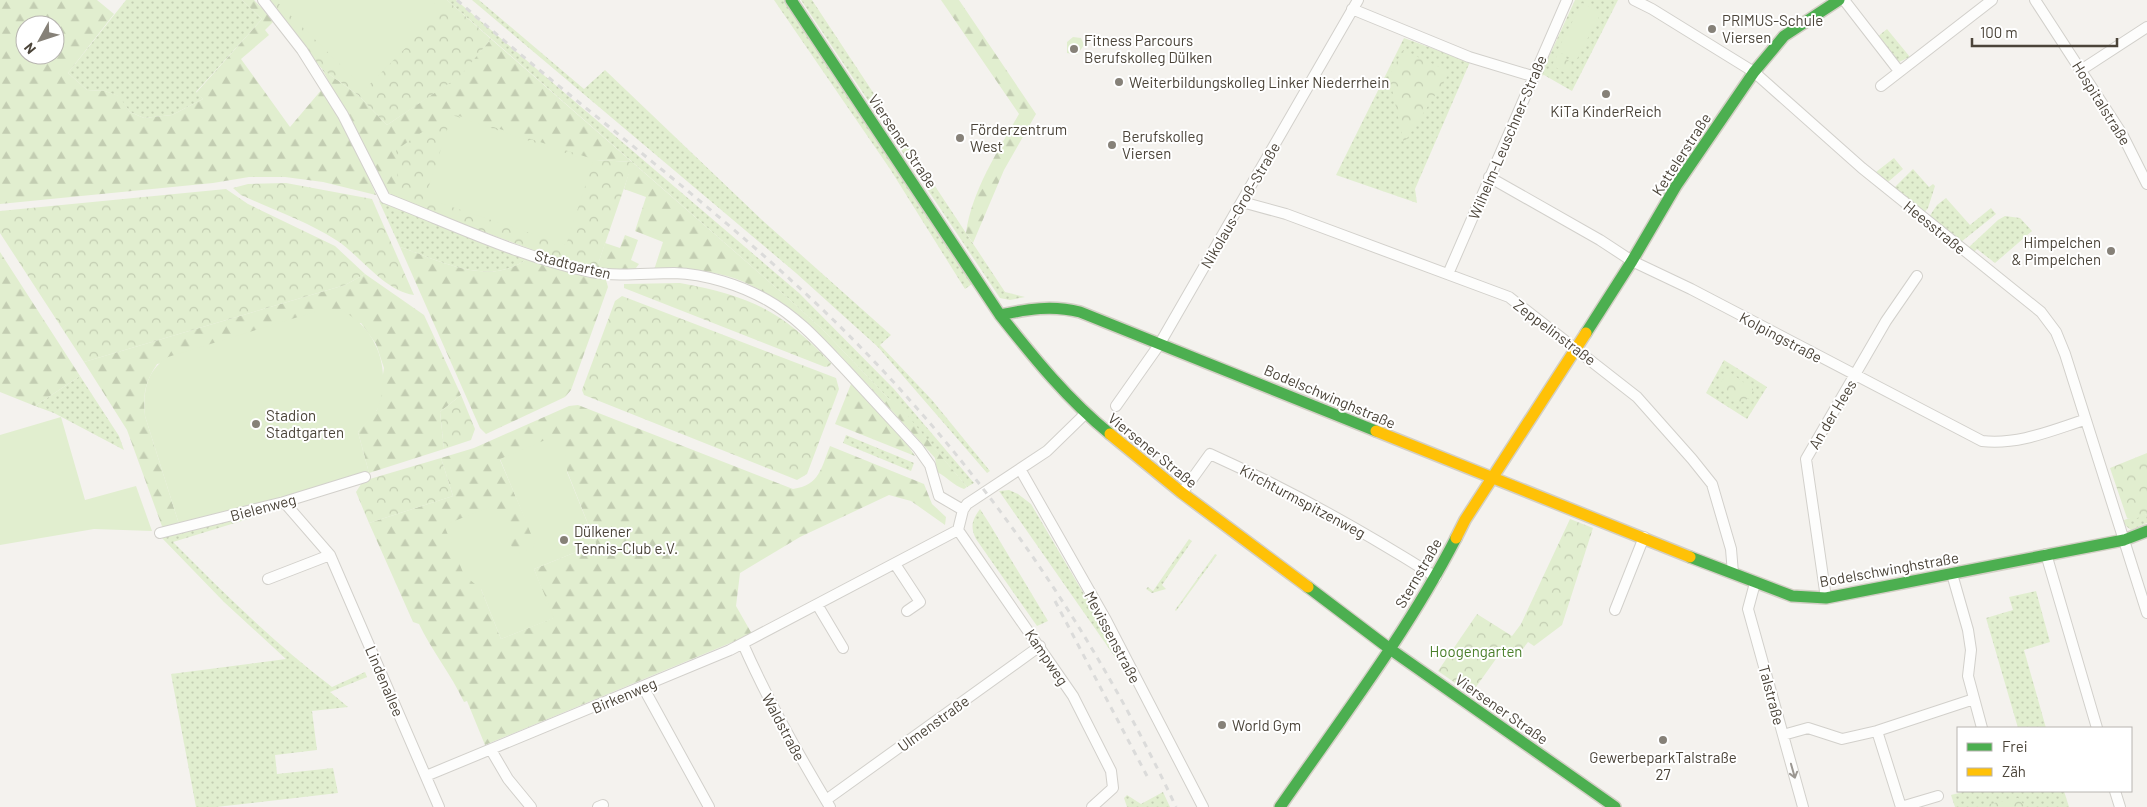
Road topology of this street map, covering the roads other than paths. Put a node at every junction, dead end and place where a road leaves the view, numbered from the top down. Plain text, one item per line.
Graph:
1 (262, 0) edge
2 (791, 0) edge
3 (1567, 0) edge
4 (1634, 0) edge
5 (1839, 0) edge
6 (1844, 0) edge
7 (1992, 0) edge
8 (2036, 0) edge
9 (1355, 5) edge
10 (2147, 27) edge
11 (2082, 70) junction
12 (1899, 71) junction
13 (1754, 72) junction
14 (1532, 76) junction
15 (1881, 86) dead end
16 (1489, 177) junction
17 (2147, 184) edge
18 (1242, 202) junction
19 (1632, 261) junction
20 (1448, 274) junction
21 (1917, 276) dead end
22 (1000, 315) junction
23 (1159, 345) junction
24 (1576, 349) junction
25 (1855, 375) junction
26 (1116, 406) dead end
27 (1085, 414) junction
28 (2084, 420) junction
29 (1020, 468) junction
30 (365, 477) dead end
31 (1495, 477) junction
32 (1182, 493) junction
33 (284, 502) junction
34 (963, 510) junction
35 (958, 530) junction
36 (2147, 531) edge
37 (160, 534) dead end
38 (1644, 537) junction
39 (2124, 540) junction
40 (2046, 554) junction
41 (330, 555) junction
42 (895, 564) junction
43 (1732, 573) junction
44 (1952, 574) junction
45 (1436, 577) junction
46 (268, 579) dead end
47 (1755, 583) junction
48 (1826, 598) junction
49 (818, 606) junction
50 (1614, 610) dead end
51 (907, 611) dead end
52 (2147, 613) edge
53 (743, 644) junction
54 (1040, 646) junction
55 (843, 648) dead end
56 (1390, 649) junction
57 (643, 687) junction
58 (1974, 699) junction
59 (1982, 727) edge
60 (2097, 727) edge
61 (1877, 731) junction
62 (1783, 735) junction
63 (491, 750) junction
64 (426, 776) junction
65 (2115, 792) edge
66 (1938, 796) dead end
67 (828, 804) edge
68 (439, 807) edge
69 (531, 807) edge
70 (709, 807) edge
71 (1092, 807) edge
72 (1204, 807) edge
73 (1280, 807) edge
74 (1616, 807) edge
75 (1803, 807) edge
76 (1901, 807) edge
77 (2120, 807) edge

1 - 34 street, Stadtgarten
2 - 22 street, Viersener Straße
3 - 14 street, Wilhelm-Leuschner-Straße
4 - 13 street, Heesstraße
5 - 13 street, Kettelerstraße
6 - 12 street
7 - 12 street
8 - 11 street, Hospitalstraße
9 - 14 street
9 - 18 street, Nikolaus-Groß-Straße
10 - 11 street
11 - 17 street, Hospitalstraße
12 - 15 street
13 - 19 street, Kettelerstraße
13 - 28 street, Heesstraße
14 - 16 street, Wilhelm-Leuschner-Straße
16 - 19 street, Kolpingstraße
16 - 20 street, Wilhelm-Leuschner-Straße
18 - 20 street, Zeppelinstraße
18 - 23 street, Nikolaus-Groß-Straße
19 - 24 street, Kettelerstraße
19 - 25 street, Kolpingstraße
20 - 24 street, Zeppelinstraße
21 - 25 street, An der Hees
22 - 23 street, Bodelschwinghstraße
22 - 27 street, Viersener Straße
23 - 26 street, Nikolaus-Groß-Straße
23 - 31 street, Bodelschwinghstraße
24 - 31 street, Sternstraße
24 - 43 street, Zeppelinstraße
25 - 28 street, Kolpingstraße
25 - 48 street, An der Hees
27 - 29 street
27 - 32 street, Viersener Straße
28 - 39 street, Heesstraße
29 - 34 street
29 - 72 street, Mevissenstraße
30 - 33 street, Bielenweg
31 - 38 street, Bodelschwinghstraße
31 - 45 street, Sternstraße
32 - 45 street, Kirchturmspitzenweg
32 - 56 street, Viersener Straße
33 - 37 street, Bielenweg
33 - 41 street, Lindenallee
34 - 35 street
35 - 42 street, Birkenweg
35 - 54 street, Kampweg
36 - 39 street, Bodelschwinghstraße
38 - 43 street, Bodelschwinghstraße
38 - 50 street
39 - 40 street, Bodelschwinghstraße
39 - 52 street, Heesstraße
40 - 44 street, Bodelschwinghstraße
40 - 60 street
41 - 46 street
41 - 64 street, Lindenallee
42 - 49 street, Birkenweg
42 - 51 street
43 - 47 street, Bodelschwinghstraße
44 - 48 street, Bodelschwinghstraße
44 - 58 street
45 - 56 street, Sternstraße
47 - 48 street, Bodelschwinghstraße
47 - 62 street, Talstraße
49 - 53 street, Birkenweg
49 - 55 street
53 - 57 street, Birkenweg
53 - 67 street, Waldstraße
54 - 67 street, Ulmenstraße
54 - 71 street, Kampweg
56 - 73 street, Sternstraße
56 - 74 street, Viersener Straße
57 - 63 street, Birkenweg
57 - 70 street
58 - 59 street
58 - 61 street
61 - 62 street
61 - 76 street
62 -> 75 street, Talstraße
63 - 64 street, Birkenweg
63 - 69 street
64 - 68 street, Lindenallee
65 - 77 street
66 - 76 street

